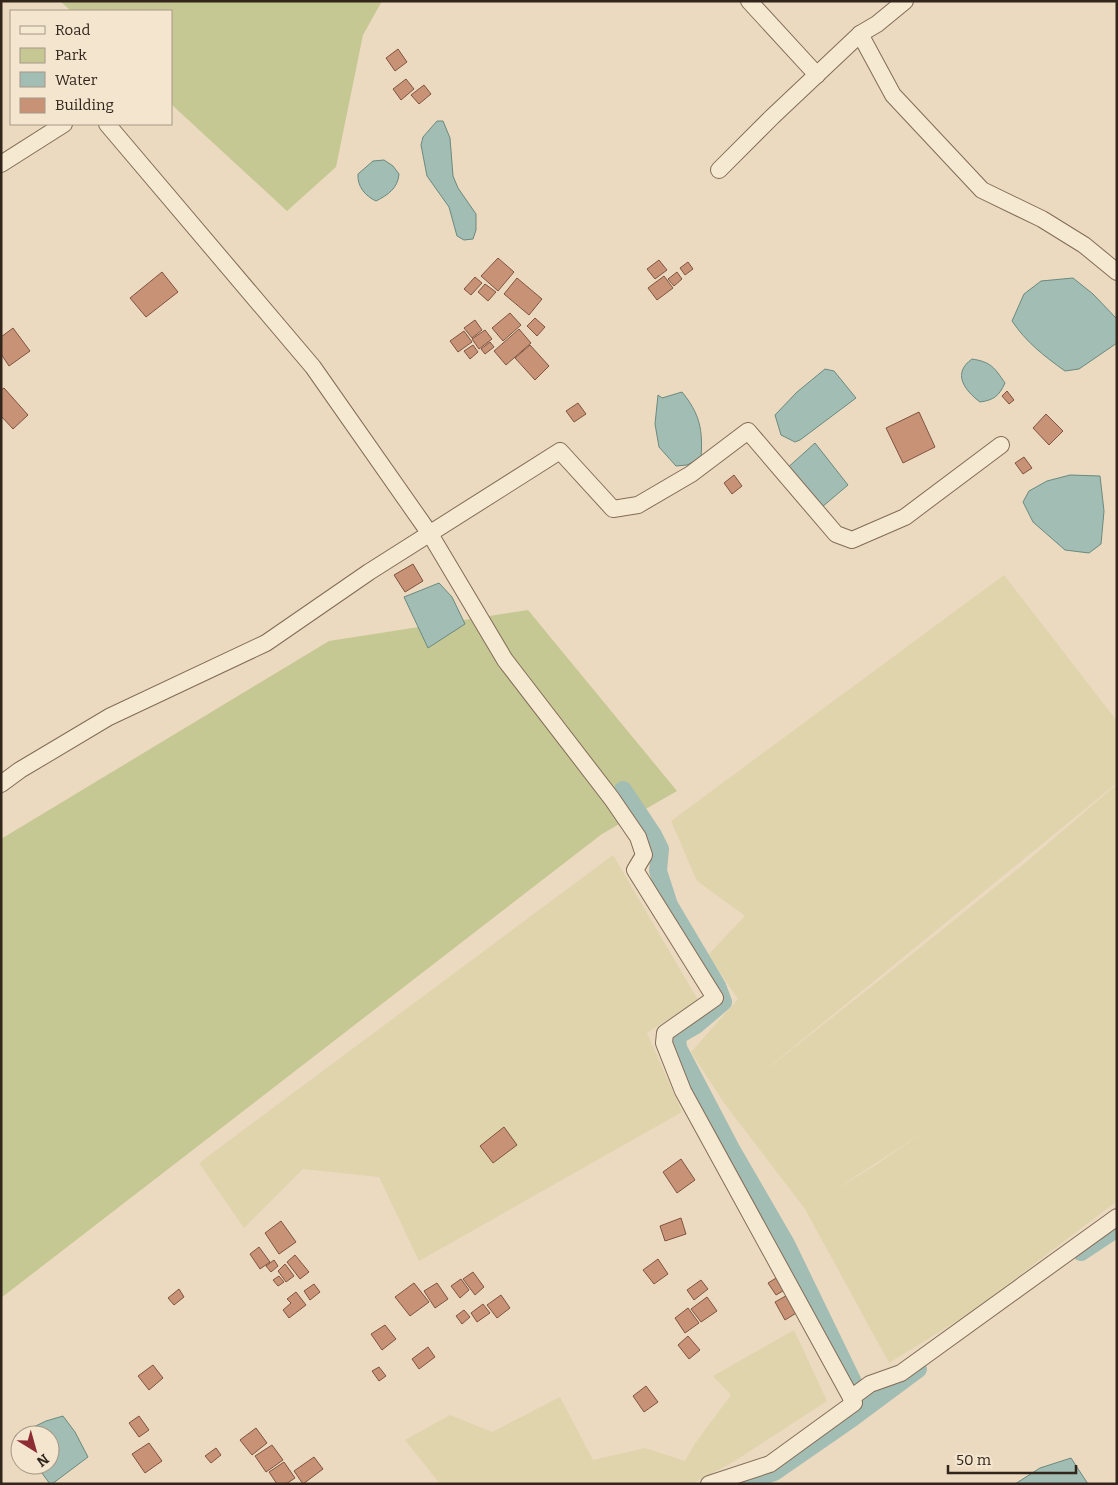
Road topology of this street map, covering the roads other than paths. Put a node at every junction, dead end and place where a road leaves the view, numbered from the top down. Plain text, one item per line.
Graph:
1 (749, 1) edge
2 (905, 1) edge
3 (860, 34) junction
4 (816, 75) junction
5 (62, 125) edge
6 (108, 125) edge
7 (1, 164) edge
8 (719, 170) dead end
9 (1117, 272) edge
10 (1001, 445) dead end
11 (430, 534) junction
12 (1, 784) edge
13 (1117, 1217) edge
14 (851, 1398) junction
15 (709, 1484) edge

1 - 4 street
2 - 3 street
3 - 4 street
3 - 9 street
4 - 8 street
5 - 7 street
6 - 11 street
10 - 11 street
11 - 12 street
11 - 14 street
13 - 14 street
14 - 15 street

